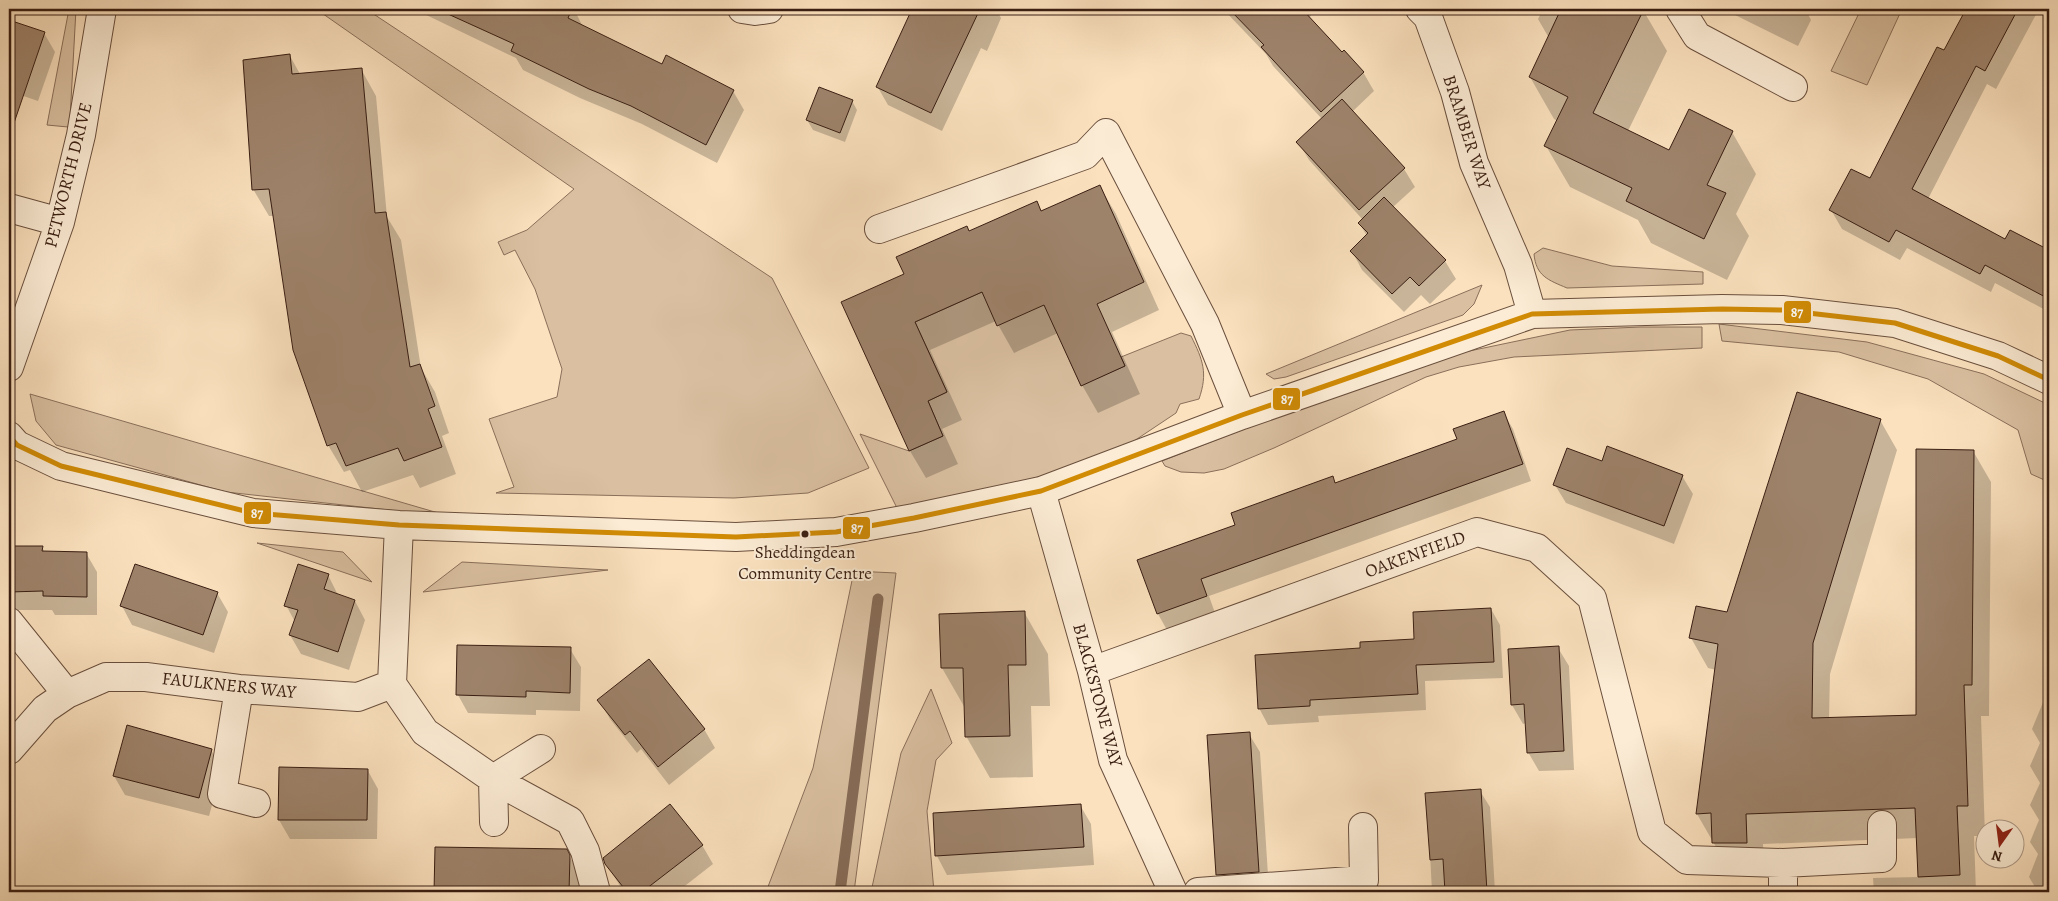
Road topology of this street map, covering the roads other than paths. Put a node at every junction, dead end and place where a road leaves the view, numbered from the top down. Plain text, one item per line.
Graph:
1 (102, 9) edge
2 (742, 9) edge
3 (769, 9) edge
4 (1680, 9) edge
5 (1429, 11) edge
6 (1793, 87) dead end
7 (9, 208) edge
8 (60, 222) junction
9 (879, 229) dead end
10 (1532, 314) junction
11 (9, 366) edge
12 (2049, 380) edge
13 (1242, 415) junction
14 (9, 436) edge
15 (1041, 491) junction
16 (399, 525) junction
17 (9, 622) edge
18 (1092, 671) junction
19 (392, 684) junction
20 (239, 688) junction
21 (67, 694) junction
22 (541, 749) dead end
23 (9, 750) edge
24 (493, 779) junction
25 (256, 803) dead end
26 (494, 822) dead end
27 (1882, 825) dead end
28 (1363, 827) dead end
29 (1783, 863) junction
30 (596, 892) edge
31 (1173, 892) edge
32 (1198, 892) edge
33 (1783, 892) edge

1 - 8 street, PETWORTH DRIVE
2 - 3 street
4 - 6 street
5 - 10 street, BRAMBER WAY
7 - 8 street
8 - 11 street, PETWORTH DRIVE
9 - 13 street
10 - 12 street
10 - 13 street
13 - 15 street
14 - 16 street
15 - 16 street
15 - 18 street, BLACKSTONE WAY
16 - 19 street
17 - 21 street
18 - 29 street, OAKENFIELD
18 - 31 street, BLACKSTONE WAY
19 - 20 street, FAULKNERS WAY
19 - 24 street
20 - 21 street, FAULKNERS WAY
20 - 25 street
21 - 23 street, FAULKNERS WAY
22 - 24 street
24 - 26 street
24 - 30 street
27 - 29 street, OAKENFIELD
28 - 32 street
29 - 33 street

